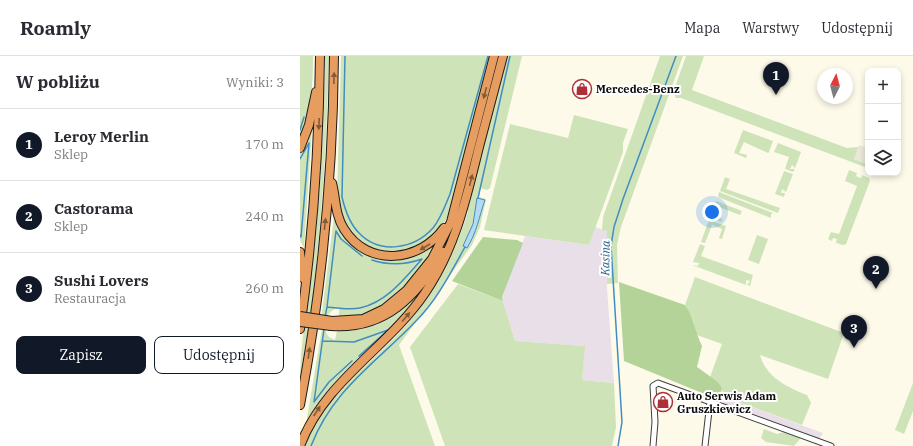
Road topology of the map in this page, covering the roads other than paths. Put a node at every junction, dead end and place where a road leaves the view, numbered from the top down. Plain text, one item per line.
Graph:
1 (320, 56) edge
2 (334, 56) edge
3 (494, 56) edge
4 (503, 56) edge
5 (320, 71) junction
6 (300, 148) edge
7 (329, 174) junction
8 (456, 206) junction
9 (461, 218) junction
10 (300, 252) edge
11 (304, 298) junction
12 (300, 316) edge
13 (300, 322) edge
14 (331, 324) junction
15 (300, 329) edge
16 (710, 402) junction
17 (300, 405) edge
18 (300, 446) edge
19 (653, 446) edge
20 (705, 446) edge
21 (831, 446) edge

1 - 5 highway
7 -> 2 highway
3 -> 8 highway
9 -> 4 highway
5 - 6 highway
5 -> 11 highway
8 -> 7 highway
17 -> 7 highway
8 - 14 highway
9 - 14 highway
18 -> 9 highway
10 - 11 highway
11 - 15 highway
12 - 14 highway, bridge
13 - 14 highway, bridge
16 - 19 street
16 - 20 street
16 - 21 street

